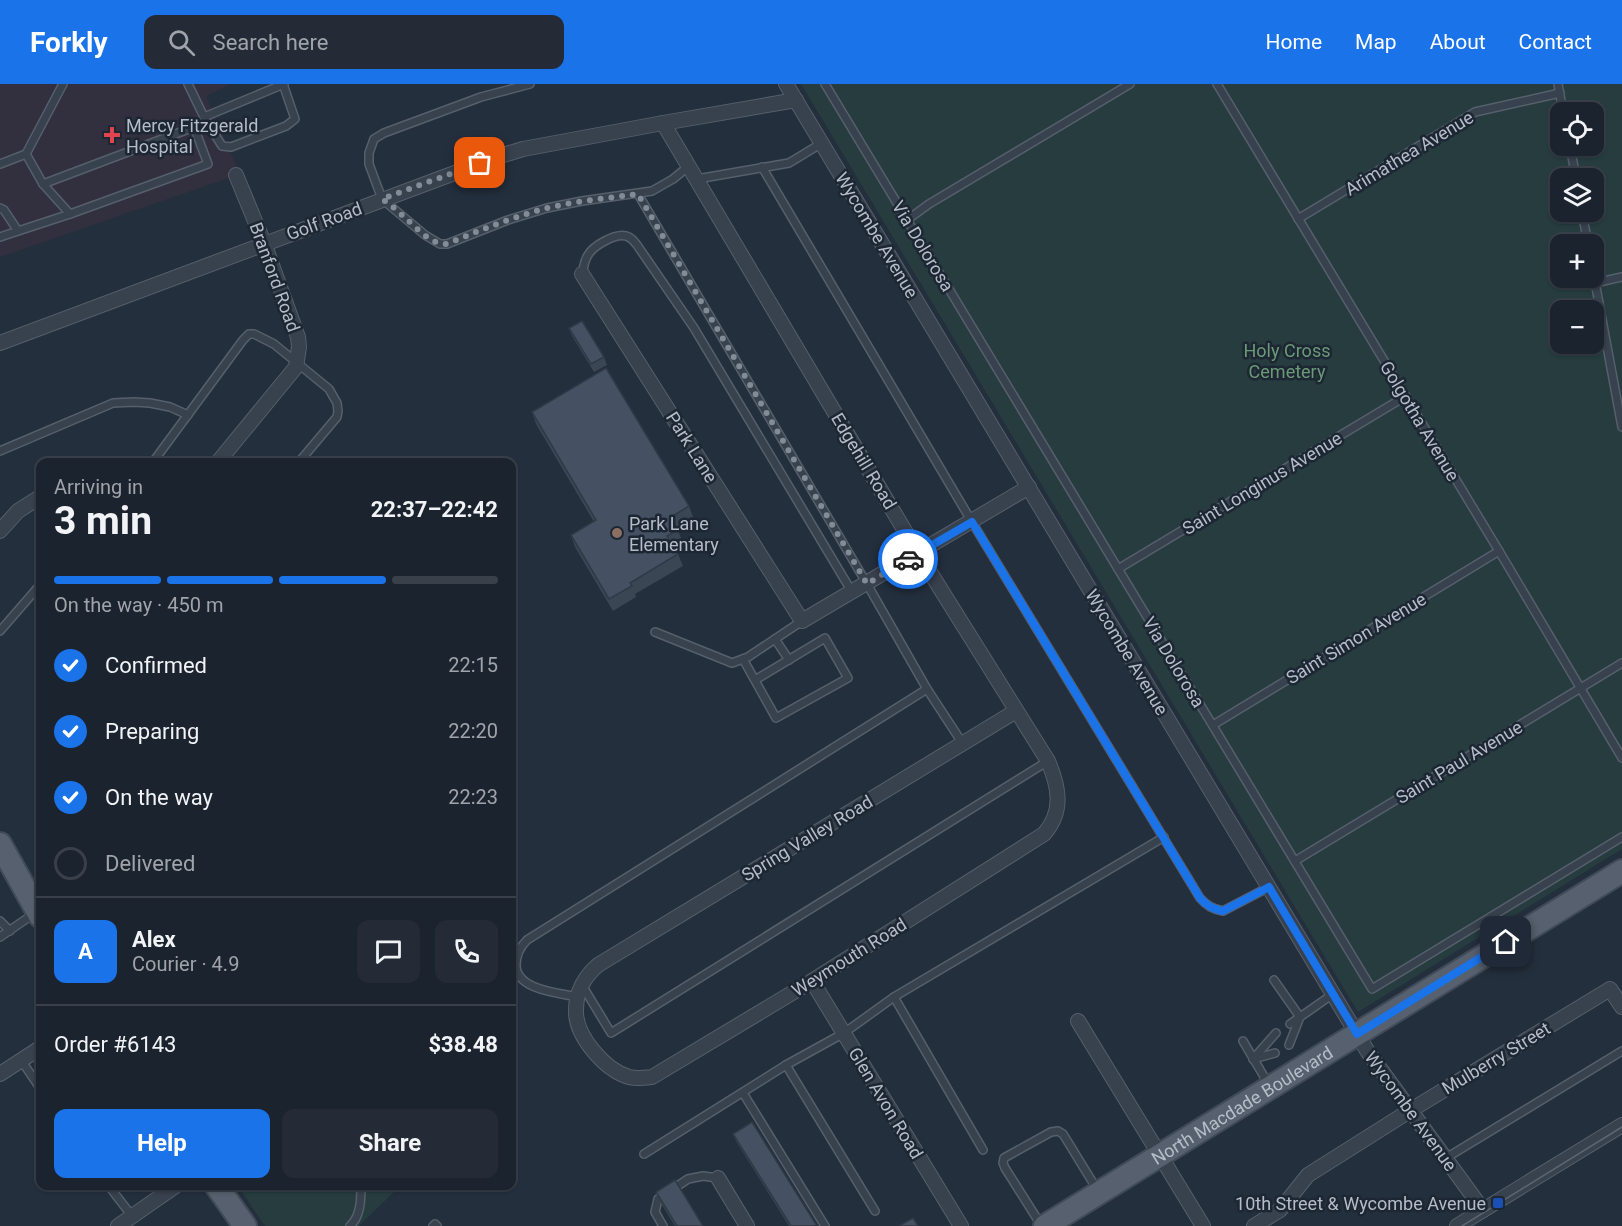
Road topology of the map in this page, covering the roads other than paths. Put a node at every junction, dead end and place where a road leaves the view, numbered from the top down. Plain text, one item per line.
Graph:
1 (63, 84) edge
2 (188, 84) edge
3 (284, 84) edge
4 (530, 84) edge
5 (786, 84) edge
6 (825, 84) edge
7 (1130, 84) edge
8 (1217, 84) edge
9 (1558, 84) edge
10 (1560, 93) junction
11 (796, 100) junction
12 (1561, 102) edge
13 (204, 117) junction
14 (663, 123) junction
15 (822, 143) junction
16 (27, 154) junction
17 (0, 164) edge
18 (689, 166) junction
19 (762, 167) junction
20 (236, 175) dead end
21 (698, 179) junction
22 (43, 184) junction
23 (638, 194) junction
24 (382, 199) junction
25 (0, 208) edge
26 (70, 214) junction
27 (1299, 219) junction
28 (907, 220) junction
29 (18, 231) junction
30 (0, 237) edge
31 (264, 243) junction
32 (582, 274) joint
33 (1622, 277) edge
34 (1604, 281) edge
35 (1596, 288) edge
36 (0, 343) edge
37 (297, 362) junction
38 (1406, 396) junction
39 (188, 415) junction
40 (1622, 427) edge
41 (0, 451) edge
42 (156, 458) edge
43 (221, 458) edge
44 (302, 458) edge
45 (1029, 487) junction
46 (36, 499) edge
47 (972, 522) junction
48 (0, 531) edge
49 (1499, 551) junction
50 (918, 553) junction
51 (1118, 569) junction
52 (867, 584) junction
53 (36, 590) edge
54 (852, 592) junction
55 (802, 621) junction
56 (0, 631) edge
57 (655, 632) dead end
58 (776, 639) junction
59 (743, 659) junction
60 (789, 660) junction
61 (1622, 663) edge
62 (755, 681) junction
63 (927, 689) junction
64 (1580, 689) junction
65 (1016, 711) junction
66 (1212, 725) junction
67 (963, 744) junction
68 (1622, 758) edge
69 (1048, 761) junction
70 (1044, 834) joint
71 (1164, 837) junction
72 (1622, 837) edge
73 (0, 844) edge
74 (1295, 861) junction
75 (1622, 871) edge
76 (1269, 887) junction
77 (36, 909) edge
78 (36, 916) edge
79 (0, 921) edge
80 (10, 931) junction
81 (0, 937) edge
82 (1274, 980) dead end
83 (812, 981) junction
84 (580, 991) junction
85 (1333, 994) junction
86 (894, 997) junction
87 (1622, 1007) edge
88 (1300, 1017) junction
89 (1078, 1021) dead end
90 (1290, 1024) dead end
91 (844, 1033) junction
92 (1276, 1033) dead end
93 (1357, 1034) junction
94 (1242, 1041) dead end
95 (1289, 1045) dead end
96 (36, 1051) edge
97 (1622, 1051) edge
98 (1275, 1053) dead end
99 (1253, 1059) junction
100 (21, 1060) junction
101 (786, 1065) junction
102 (0, 1074) edge
103 (36, 1082) edge
104 (1271, 1087) junction
105 (743, 1093) junction
106 (1411, 1110) junction
107 (1622, 1125) edge
108 (983, 1150) dead end
109 (645, 1154) dead end
110 (1160, 1155) junction
111 (1446, 1158) junction
112 (718, 1178) joint
113 (112, 1190) edge
114 (170, 1190) edge
115 (219, 1190) edge
116 (360, 1190) edge
117 (1099, 1193) junction
118 (1483, 1210) junction
119 (875, 1211) dead end
120 (132, 1216) junction
121 (118, 1226) edge
122 (244, 1226) edge
123 (350, 1226) edge
124 (663, 1226) edge
125 (747, 1226) edge
126 (825, 1226) edge
127 (961, 1226) edge
128 (1043, 1226) edge
129 (1203, 1226) edge
130 (1254, 1226) edge
131 (1456, 1226) edge

1 - 16 lane
2 - 13 lane
3 - 13 lane
3 - 13 lane
4 - 24 lane
5 - 11 street, Wycombe Avenue
6 - 28 lane, Via Dolorosa
7 - 28 lane
8 - 27 lane, Golgotha Avenue
9 - 10 lane
10 - 12 lane
10 - 27 lane, Arimathea Avenue
11 - 14 street, Golf Road
11 - 15 street, Wycombe Avenue
14 - 18 street, Edgehill Road
14 - 24 street, Golf Road
15 - 19 lane
15 - 45 street, Wycombe Avenue
16 - 17 lane
16 - 22 lane
18 - 21 street, Edgehill Road
18 - 23 lane
19 - 21 lane
19 - 47 lane
20 - 31 street, Branford Road
21 - 50 street, Edgehill Road
22 - 26 lane
22 - 26 lane
23 - 24 lane
23 - 52 lane
24 - 31 street, Golf Road
25 - 29 lane
26 - 29 lane
27 - 38 lane, Golgotha Avenue
28 - 51 lane, Via Dolorosa
29 - 30 lane
31 - 36 street, Golf Road
31 - 37 street, Branford Road
32 - 54 lane
32 - 55 street, Park Lane
33 - 34 lane
35 - 40 lane
37 - 39 lane
37 - 43 street
37 - 44 lane
38 - 49 lane, Golgotha Avenue
38 - 51 lane, Saint Longinus Avenue
39 - 41 lane
39 - 42 lane
45 - 47 street
45 - 76 street, Wycombe Avenue
46 - 48 street
47 - 50 street
47 - 71 lane
49 - 64 lane, Golgotha Avenue
49 - 66 lane, Saint Simon Avenue
50 - 52 street
50 - 65 street, Edgehill Road
51 - 66 lane, Via Dolorosa
52 - 54 street
52 - 63 lane
53 - 56 lane
54 - 55 street
55 - 58 lane
57 - 59 lane
58 - 59 lane
58 - 60 lane
59 - 62 lane
60 - 62 lane
60 - 62 lane
61 - 64 lane, Saint Paul Avenue
63 - 67 lane
63 - 84 lane
64 - 68 lane, Golgotha Avenue
64 - 74 lane, Saint Paul Avenue
65 - 67 street, Spring Valley Road
65 - 69 street, Edgehill Road
66 - 74 lane, Via Dolorosa
67 - 84 street, Spring Valley Road
69 - 70 street, Edgehill Road
69 - 84 lane
70 - 83 street, Weymouth Road
71 - 76 lane
71 - 86 lane
72 - 74 lane, Via Dolorosa
73 - 77 main road
75 - 93 main road, North Macdade Boulevard
76 - 85 street, Wycombe Avenue
78 - 80 lane
79 - 80 lane
80 - 81 lane
82 - 88 lane
83 - 84 street, Weymouth Road
83 - 91 street, Glen Avon Road
85 - 88 lane
85 - 93 street, Wycombe Avenue
86 - 91 lane
86 - 108 lane
87 - 106 street, Mulberry Street
88 - 90 lane
88 - 95 lane
89 - 110 street
91 - 101 lane
91 - 127 street, Glen Avon Road
92 - 99 lane
93 - 104 main road, North Macdade Boulevard
93 - 106 street, Wycombe Avenue
94 - 99 lane
96 - 100 street
97 - 111 lane
98 - 99 lane
99 - 104 lane
100 - 102 street
100 - 103 lane
101 - 105 lane
101 - 119 lane
104 - 110 main road, North Macdade Boulevard
105 - 109 lane
105 - 126 lane
106 - 111 street, Wycombe Avenue
106 - 130 street, Mulberry Street
107 - 118 street
110 - 117 main road, North Macdade Boulevard
110 - 129 street
111 - 118 street, Wycombe Avenue
112 - 124 lane
112 - 125 street
113 - 120 lane
114 - 120 street
115 - 122 main road
116 - 123 lane
117 - 128 main road, North Macdade Boulevard
117 - 128 lane
118 - 131 street
120 - 121 street

